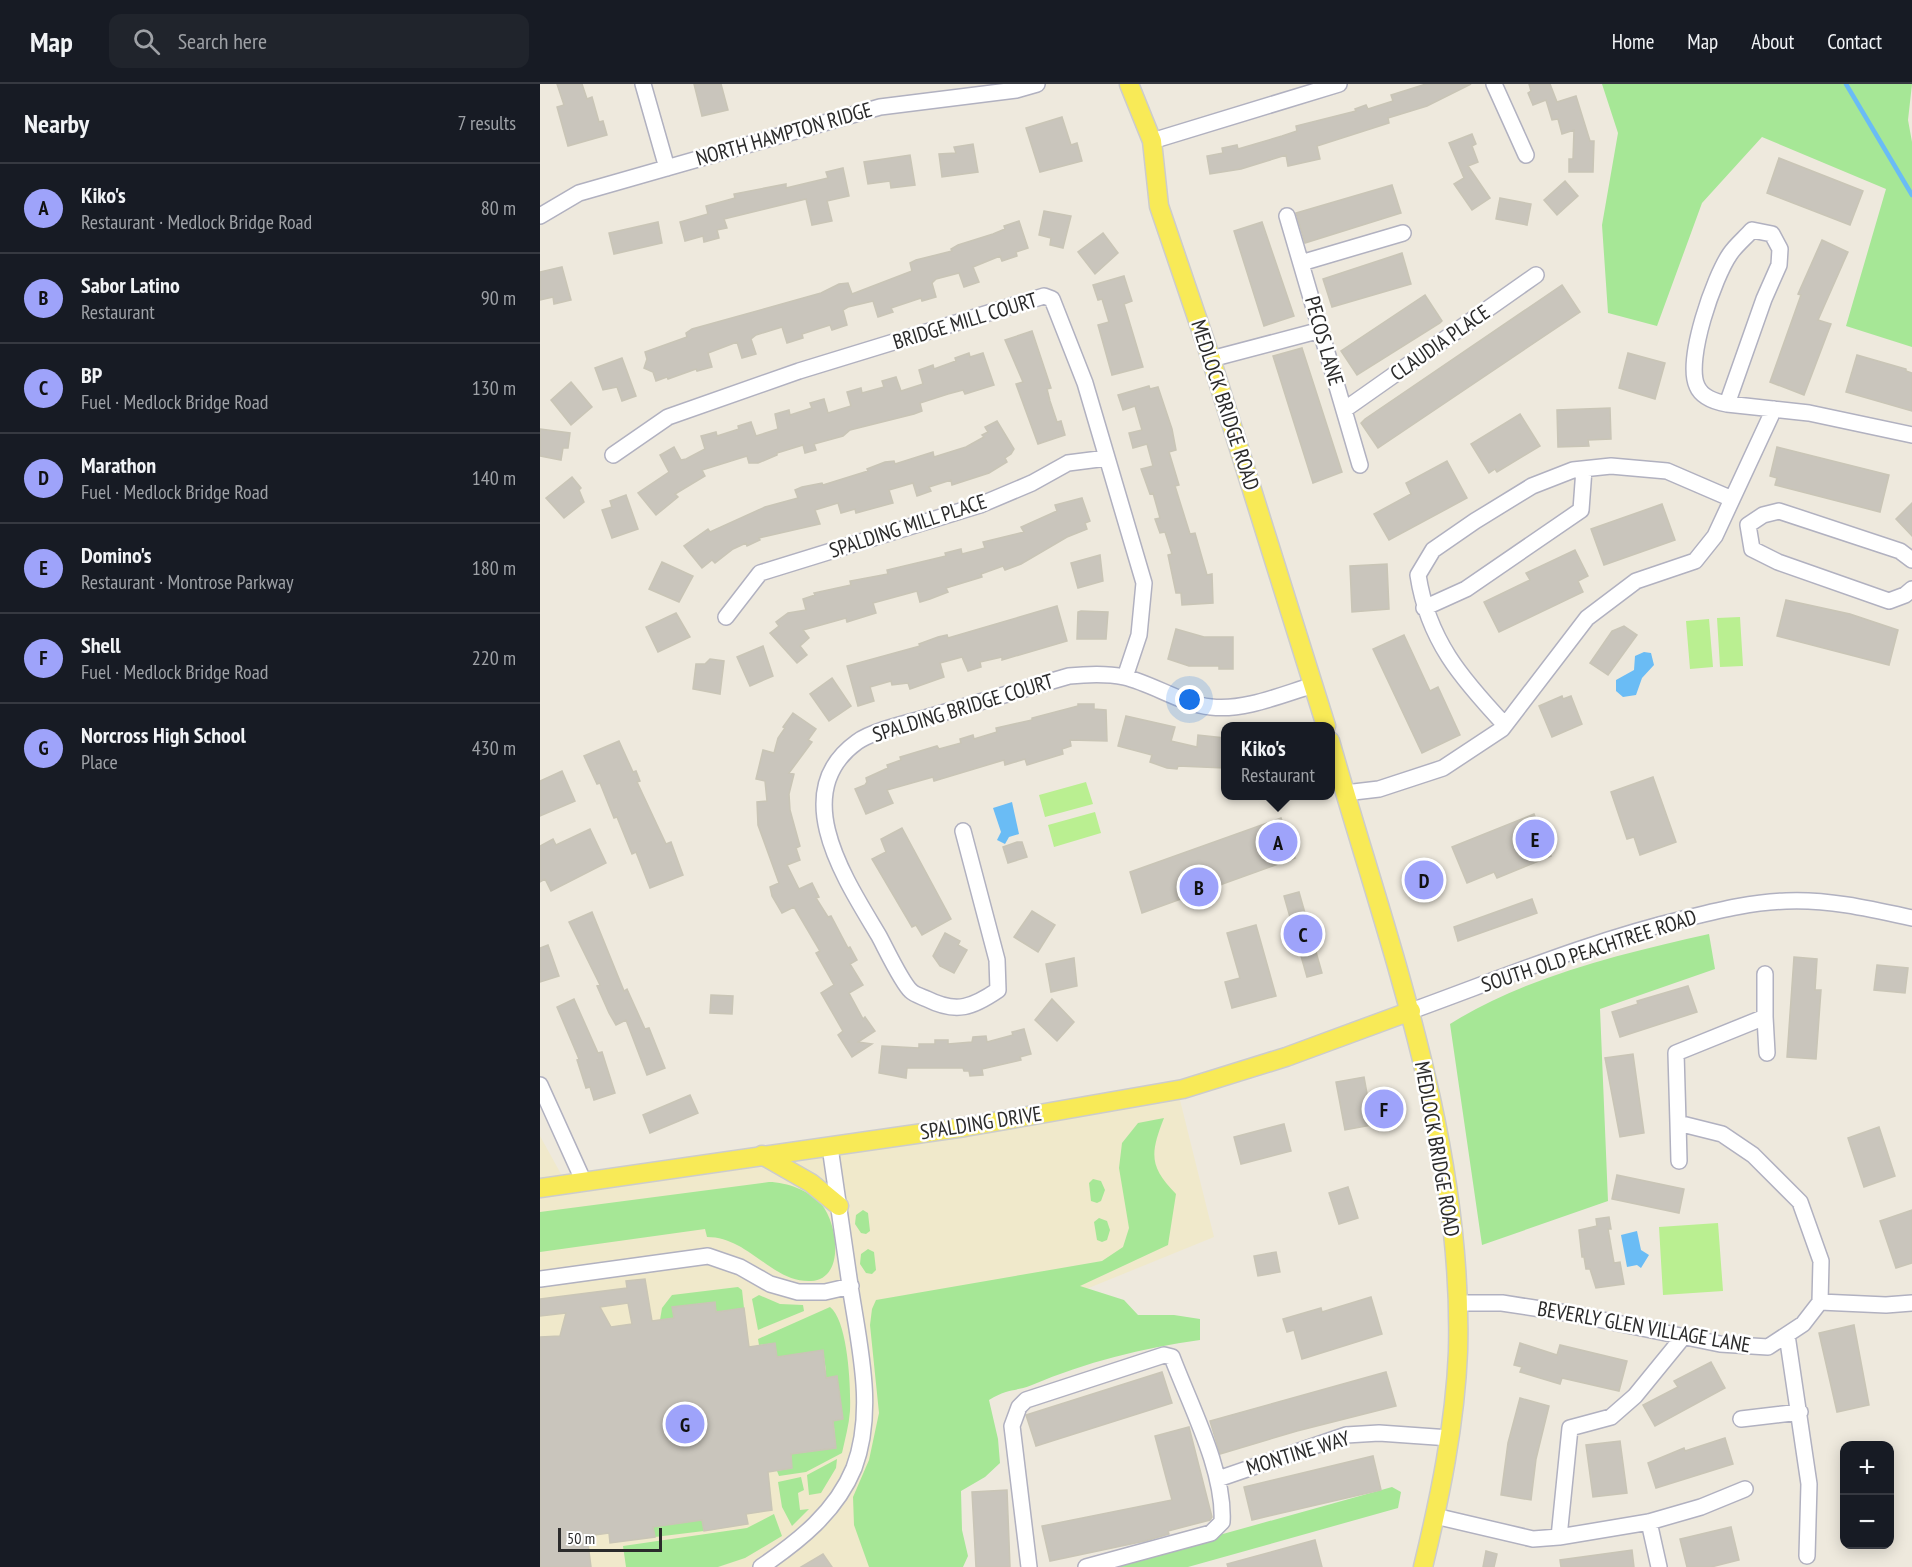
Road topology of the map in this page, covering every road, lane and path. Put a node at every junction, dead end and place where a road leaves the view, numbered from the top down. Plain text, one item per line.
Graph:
1 (643, 84) edge
2 (1037, 84) edge
3 (1129, 84) edge
4 (1339, 84) edge
5 (1494, 84) edge
6 (1152, 141) junction
7 (1526, 155) dead end
8 (667, 168) junction
9 (540, 216) edge
10 (1287, 216) dead end
11 (1403, 233) dead end
12 (1301, 262) junction
13 (1536, 275) dead end
14 (1321, 330) junction
15 (1211, 359) junction
16 (1727, 404) junction
17 (1774, 409) junction
18 (1344, 410) junction
19 (1912, 435) edge
20 (613, 455) dead end
21 (1107, 458) junction
22 (1360, 465) dead end
23 (1584, 469) junction
24 (1732, 499) junction
25 (1723, 519) junction
26 (1748, 525) junction
27 (1912, 560) edge
28 (1912, 588) edge
29 (1424, 608) junction
30 (726, 617) dead end
31 (1125, 678) junction
32 (1314, 685) junction
33 (1325, 722) edge
34 (1504, 725) junction
35 (1335, 758) edge
36 (1345, 793) junction
37 (963, 831) dead end
38 (1912, 918) edge
39 (1765, 974) dead end
40 (1411, 1011) junction
41 (1765, 1017) junction
42 (1767, 1053) dead end
43 (540, 1085) edge
44 (1678, 1123) junction
45 (830, 1146) junction
46 (762, 1155) junction
47 (1679, 1161) dead end
48 (584, 1179) junction
49 (540, 1188) edge
50 (838, 1206) junction
51 (540, 1279) edge
52 (850, 1286) junction
53 (1820, 1302) junction
54 (1457, 1303) junction
55 (1912, 1303) edge
56 (1787, 1335) junction
57 (1684, 1336) junction
58 (1800, 1412) junction
59 (1741, 1419) dead end
60 (1450, 1438) junction
61 (1218, 1479) junction
62 (1746, 1489) dead end
63 (1436, 1516) junction
64 (1649, 1522) junction
65 (1559, 1537) junction
66 (1807, 1556) dead end
67 (761, 1567) edge
68 (1029, 1567) edge
69 (1086, 1567) edge
70 (1423, 1567) edge
71 (1659, 1567) edge

1 - 8 street
2 - 8 street, NORTH HAMPTON RIDGE
3 - 6 main road, MEDLOCK BRIDGE ROAD
4 - 6 street
5 - 7 street
6 - 15 main road, MEDLOCK BRIDGE ROAD
8 - 9 street, NORTH HAMPTON RIDGE
10 - 12 street, PECOS LANE
11 - 12 street
12 - 14 street, PECOS LANE
13 - 18 street, CLAUDIA PLACE
14 - 15 street
14 - 18 street, PECOS LANE
15 - 32 main road, MEDLOCK BRIDGE ROAD
16 - 16 street
16 - 17 street
17 - 19 street
17 - 24 street
18 - 22 street, PECOS LANE
20 - 21 street, BRIDGE MILL COURT
21 - 30 street, SPALDING MILL PLACE
21 - 31 street, BRIDGE MILL COURT
23 - 24 street
23 - 29 street
23 - 29 street
24 - 25 street
25 - 26 street
25 - 34 street
26 - 27 street
26 - 28 street
29 - 34 street
31 - 32 street, SPALDING BRIDGE COURT
31 - 37 street, SPALDING BRIDGE COURT
32 - 33 main road, MEDLOCK BRIDGE ROAD
34 - 36 street
35 - 36 main road, MEDLOCK BRIDGE ROAD
36 - 40 main road, MEDLOCK BRIDGE ROAD
38 - 40 street, SOUTH OLD PEACHTREE ROAD
39 - 41 street
40 - 45 main road, SPALDING DRIVE
40 - 54 main road, MEDLOCK BRIDGE ROAD
41 - 42 street
41 - 44 street
43 - 48 street
44 - 47 street
44 - 53 street
45 - 46 main road, SPALDING DRIVE
45 - 50 street
46 - 48 main road, SPALDING DRIVE
46 - 50 main road
48 - 49 main road, SPALDING DRIVE
50 - 52 street
51 - 52 street
52 - 67 street
53 - 55 street
53 - 56 street, BEVERLY GLEN VILLAGE LANE
54 - 57 street, BEVERLY GLEN VILLAGE LANE
54 - 60 main road, MEDLOCK BRIDGE ROAD
56 - 57 street, BEVERLY GLEN VILLAGE LANE
56 - 58 street
57 - 65 street
58 - 59 street
58 - 66 street
60 - 61 street, MONTINE WAY
60 - 63 main road, MEDLOCK BRIDGE ROAD
61 - 68 street
61 - 69 street
62 - 64 street
63 - 65 street
63 - 70 main road, MEDLOCK BRIDGE ROAD
64 - 65 street
64 - 71 street

